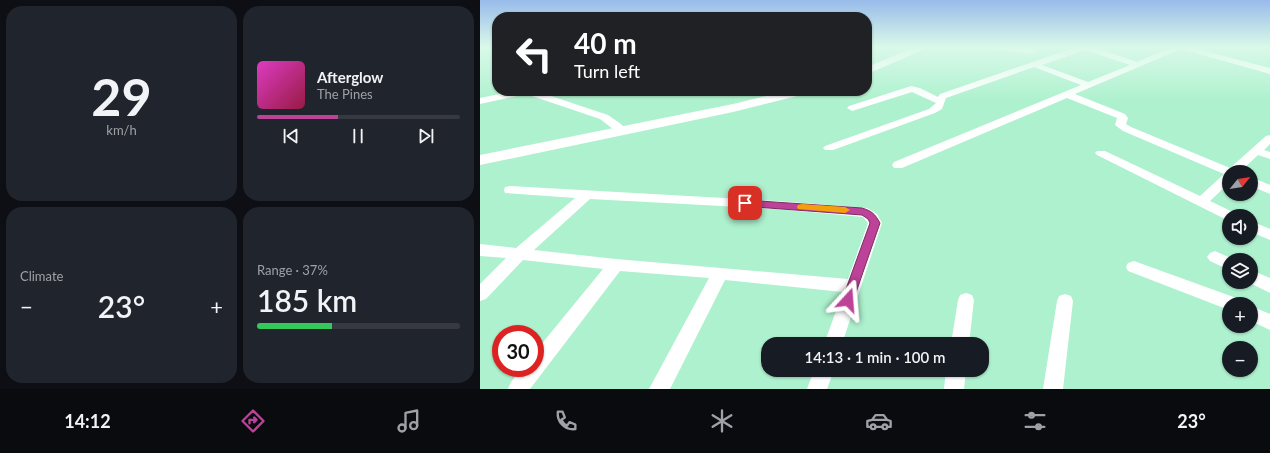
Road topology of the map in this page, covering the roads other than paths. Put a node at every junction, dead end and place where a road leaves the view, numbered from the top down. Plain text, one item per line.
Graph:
1 (882, 65) edge
2 (1035, 65) joint
3 (1137, 65) edge
4 (1249, 65) edge
5 (872, 69) edge
6 (1270, 71) edge
7 (1088, 85) junction
8 (1066, 94) junction
9 (503, 96) edge
10 (541, 96) edge
11 (758, 96) edge
12 (781, 96) edge
13 (480, 101) edge
14 (941, 102) junction
15 (852, 108) dead end
16 (620, 128) junction
17 (1270, 138) edge
18 (828, 148) dead end
19 (1256, 151) junction
20 (480, 153) edge
21 (1101, 153) dead end
22 (1270, 156) edge
23 (480, 160) edge
24 (898, 165) dead end
25 (1241, 165) edge
26 (1222, 169) edge
27 (1222, 182) edge
28 (1258, 185) edge
29 (510, 190) dead end
30 (1270, 190) edge
31 (587, 194) junction
32 (1201, 202) junction
33 (1222, 212) edge
34 (1258, 229) edge
35 (1270, 235) edge
36 (480, 250) edge
37 (520, 254) junction
38 (1215, 257) dead end
39 (1222, 260) edge
40 (616, 265) junction
41 (1134, 267) dead end
42 (720, 272) junction
43 (1258, 280) edge
44 (852, 286) junction
45 (1270, 286) edge
46 (480, 294) edge
47 (966, 300) dead end
48 (1222, 300) edge
49 (1065, 301) dead end
50 (1258, 316) edge
51 (1270, 322) edge
52 (835, 337) edge
53 (961, 337) edge
54 (544, 357) edge
55 (528, 377) edge
56 (821, 377) edge
57 (955, 377) edge
58 (518, 389) edge
59 (659, 389) edge
60 (817, 389) edge
61 (954, 389) edge
62 (1053, 389) edge

1 - 5 main road
2 - 7 street
2 - 14 street
3 - 7 street
4 - 6 street
7 - 8 street
8 - 24 street
8 - 26 street
9 - 13 street
10 - 16 street
11 - 16 main road
12 - 16 main road
14 - 15 street
14 - 18 street
16 - 20 main road
16 - 23 main road
17 - 19 street
19 - 22 street
19 - 25 street
21 - 32 street
27 - 32 street
28 - 30 street
29 - 31 street
31 - 37 street
31 - 44 street
32 - 33 street
34 - 35 street
36 - 37 street
37 - 40 street
37 - 46 street
38 - 39 street
40 - 42 street
40 - 54 street
41 - 48 street
42 - 44 street
42 - 59 street
43 - 45 street
44 - 52 street
47 - 53 street
49 - 62 street
50 - 51 street
55 - 58 street
56 - 60 street
57 - 61 street

